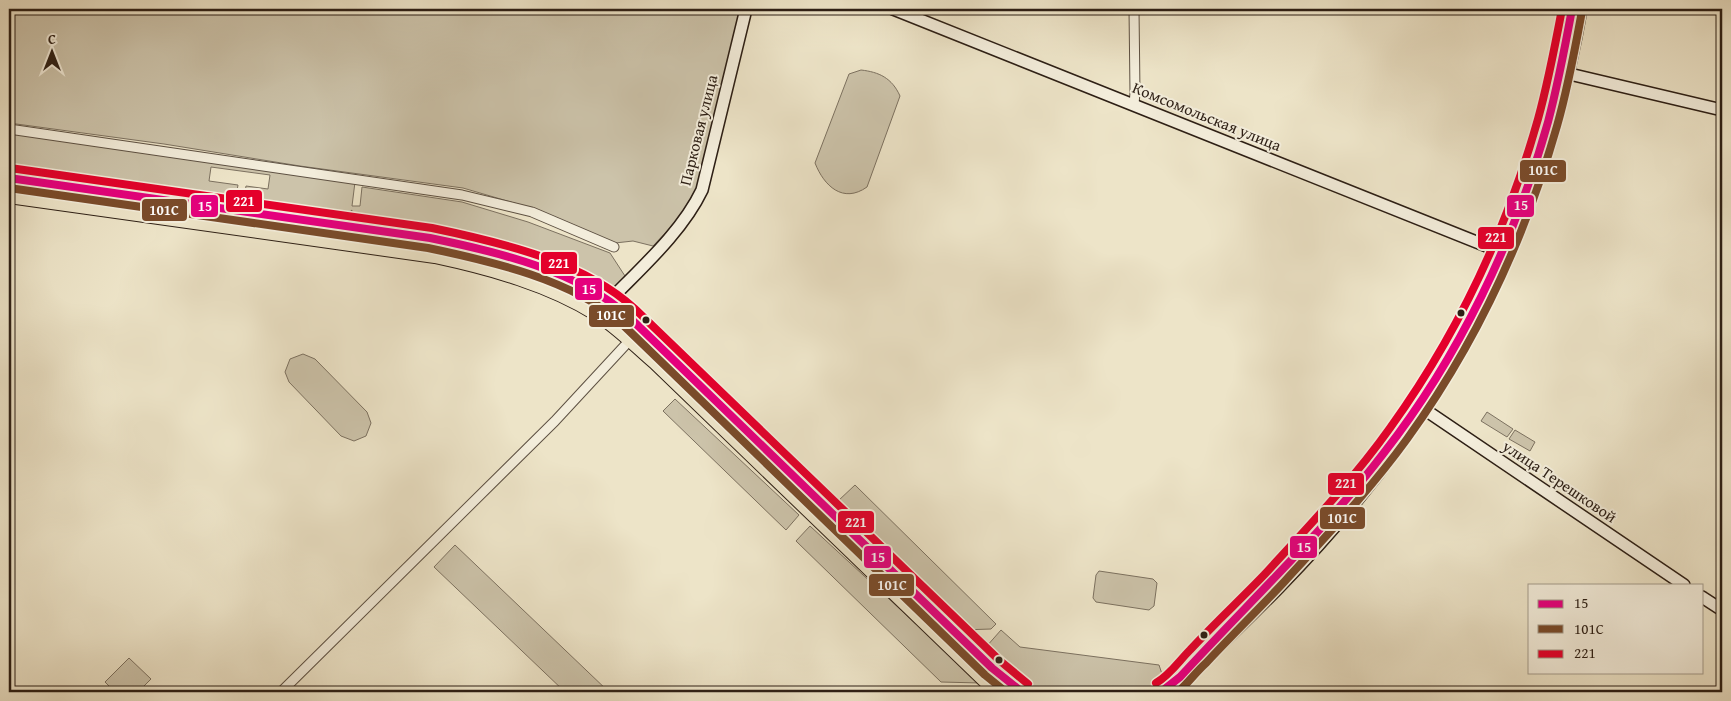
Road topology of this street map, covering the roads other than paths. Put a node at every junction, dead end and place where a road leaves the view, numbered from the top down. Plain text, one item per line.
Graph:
1 (746, 9) edge
2 (893, 9) edge
3 (1134, 9) edge
4 (1572, 9) edge
5 (1581, 9) edge
6 (1564, 72) junction
7 (1134, 104) junction
8 (1722, 110) edge
9 (9, 129) edge
10 (9, 178) edge
11 (9, 196) edge
12 (614, 248) dead end
13 (1505, 253) junction
14 (609, 301) junction
15 (598, 314) junction
16 (630, 340) junction
17 (1422, 408) junction
18 (1401, 437) junction
19 (1683, 584) edge
20 (1704, 597) edge
21 (1722, 610) edge
22 (281, 692) edge
23 (997, 692) edge
24 (1022, 692) edge
25 (1161, 692) edge
26 (1175, 692) edge

1 - 14 street, Парковая улица
2 - 7 street, Комсомольская улица
3 - 7 street
4 - 6 street
5 - 6 street
6 - 8 street
6 - 13 street
7 - 13 street, Комсомольская улица
9 - 12 street
10 - 14 main road
11 - 15 main road
13 - 17 street
14 - 15 main road, Парковая улица
14 - 24 main road
15 - 16 main road
16 - 22 street
16 - 23 main road
17 - 18 street
17 - 19 street, улица Терешковой
18 - 25 street
18 - 26 street
20 - 21 street

